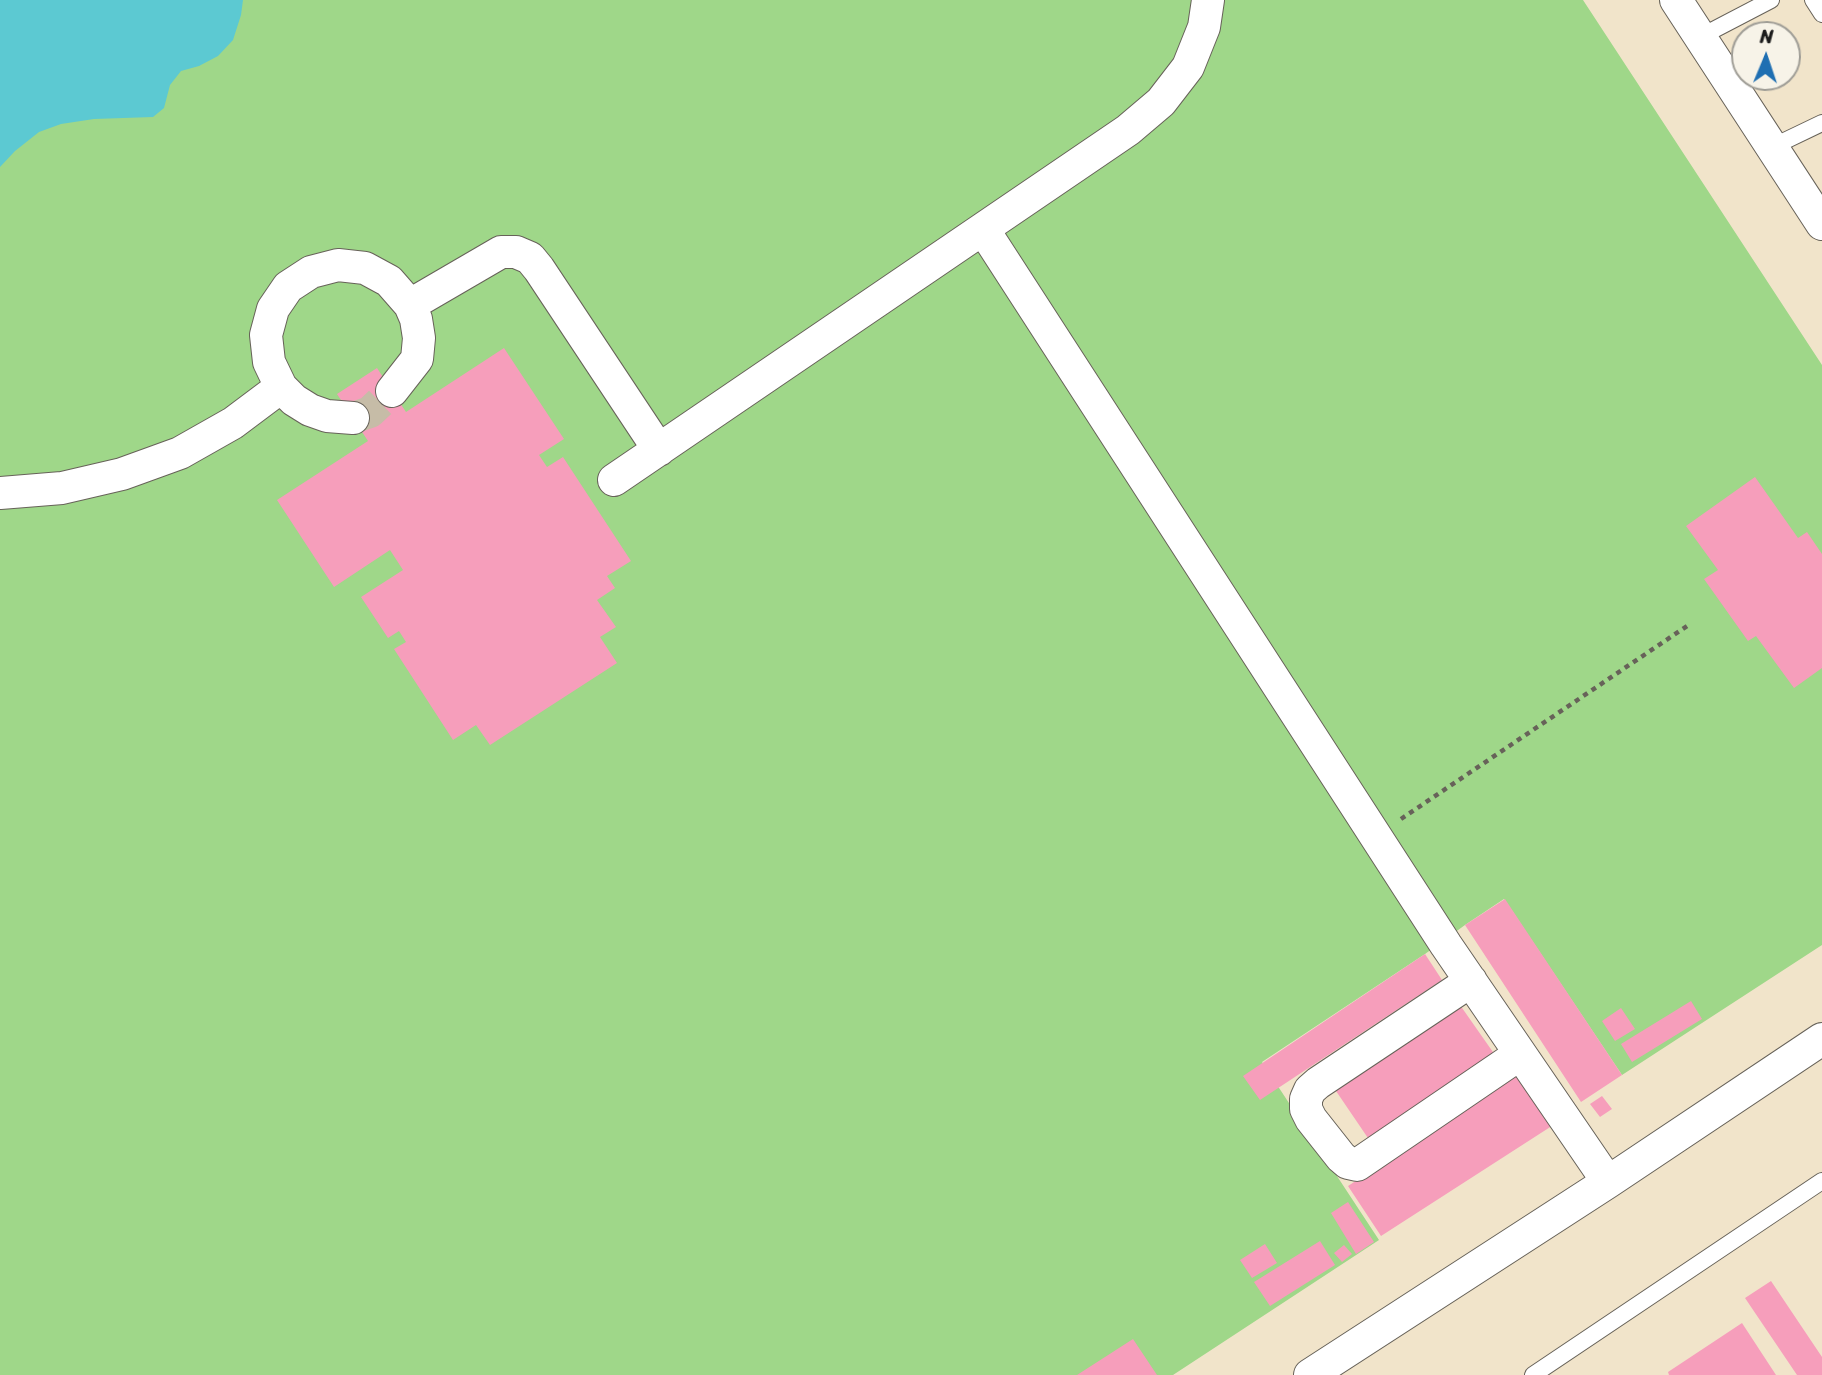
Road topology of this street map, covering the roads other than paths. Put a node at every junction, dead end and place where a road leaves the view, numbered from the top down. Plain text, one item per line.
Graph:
1 (1208, 0) edge
2 (1676, 0) edge
3 (1770, 0) edge
4 (1813, 0) edge
5 (1822, 14) edge
6 (1700, 37) junction
7 (1822, 123) edge
8 (1772, 147) junction
9 (1822, 224) edge
10 (983, 229) junction
11 (410, 305) junction
12 (281, 387) junction
13 (392, 391) tunnel mouth
14 (353, 418) tunnel mouth
15 (659, 450) junction
16 (614, 480) dead end
17 (0, 493) edge
18 (1471, 981) junction
19 (1822, 1039) edge
20 (1520, 1054) junction
21 (1822, 1181) edge
22 (1608, 1182) junction
23 (1310, 1375) edge
24 (1533, 1375) edge

1 - 10 street
2 - 6 street
3 - 6 lane
4 - 5 lane
6 - 8 street
7 - 8 lane
8 - 9 street
10 - 15 street
10 - 18 street
11 - 12 street
11 - 13 street
11 - 15 street
12 - 14 street
12 - 17 street
15 - 16 street
18 - 20 street
18 - 20 street
19 - 22 street
20 - 22 street
21 - 24 lane
22 - 23 street

